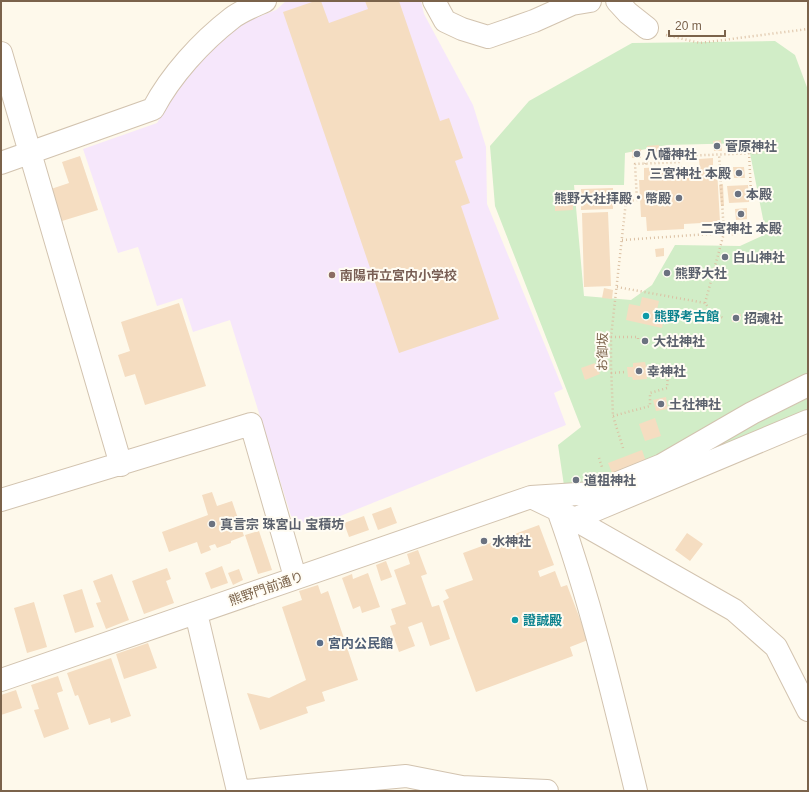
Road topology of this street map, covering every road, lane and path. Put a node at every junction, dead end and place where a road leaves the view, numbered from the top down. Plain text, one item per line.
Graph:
1 (265, 1) edge
2 (434, 1) edge
3 (590, 1) edge
4 (617, 1) edge
5 (647, 28) joint
6 (808, 29) edge
7 (1, 54) edge
8 (749, 153) junction
9 (759, 153) dead end
10 (31, 154) junction
11 (719, 154) junction
12 (650, 157) dead end
13 (1, 163) edge
14 (645, 164) junction
15 (751, 193) dead end
16 (724, 233) junction
17 (622, 240) junction
18 (617, 287) junction
19 (705, 303) junction
20 (724, 318) dead end
21 (612, 337) junction
22 (638, 342) dead end
23 (625, 372) dead end
24 (611, 373) junction
25 (668, 374) dead end
26 (808, 385) edge
27 (612, 416) junction
28 (808, 421) edge
29 (623, 448) dead end
30 (121, 465) junction
31 (531, 497) junction
32 (1, 500) edge
33 (566, 514) junction
34 (295, 577) junction
35 (196, 612) junction
36 (1, 680) edge
37 (808, 710) edge
38 (238, 791) edge
39 (245, 791) edge
40 (547, 791) edge
41 (636, 791) edge

1 - 10 street
2 - 3 street
4 - 5 street
5 - 6 path
7 - 10 street
8 - 9 path
8 - 11 path
8 - 15 path
10 - 13 street
10 - 30 street
11 - 14 path
11 - 16 path
12 - 14 path
14 - 17 path, お御坂
16 - 17 path
16 - 19 path
17 - 18 path, お御坂
18 - 19 path
18 - 21 path, お御坂
19 - 20 path
21 - 22 path
21 - 24 path, お御坂
23 - 24 path
24 - 27 path, お御坂
25 - 27 path
26 - 31 street, 熊野門前通り
27 - 29 path, お御坂
28 - 33 street
30 - 32 street
30 - 34 street
31 - 33 street
31 - 34 street, 熊野門前通り
33 - 37 street
33 - 41 street
34 - 35 street, 熊野門前通り
35 - 36 street, 熊野門前通り
35 - 38 street
39 - 40 street

